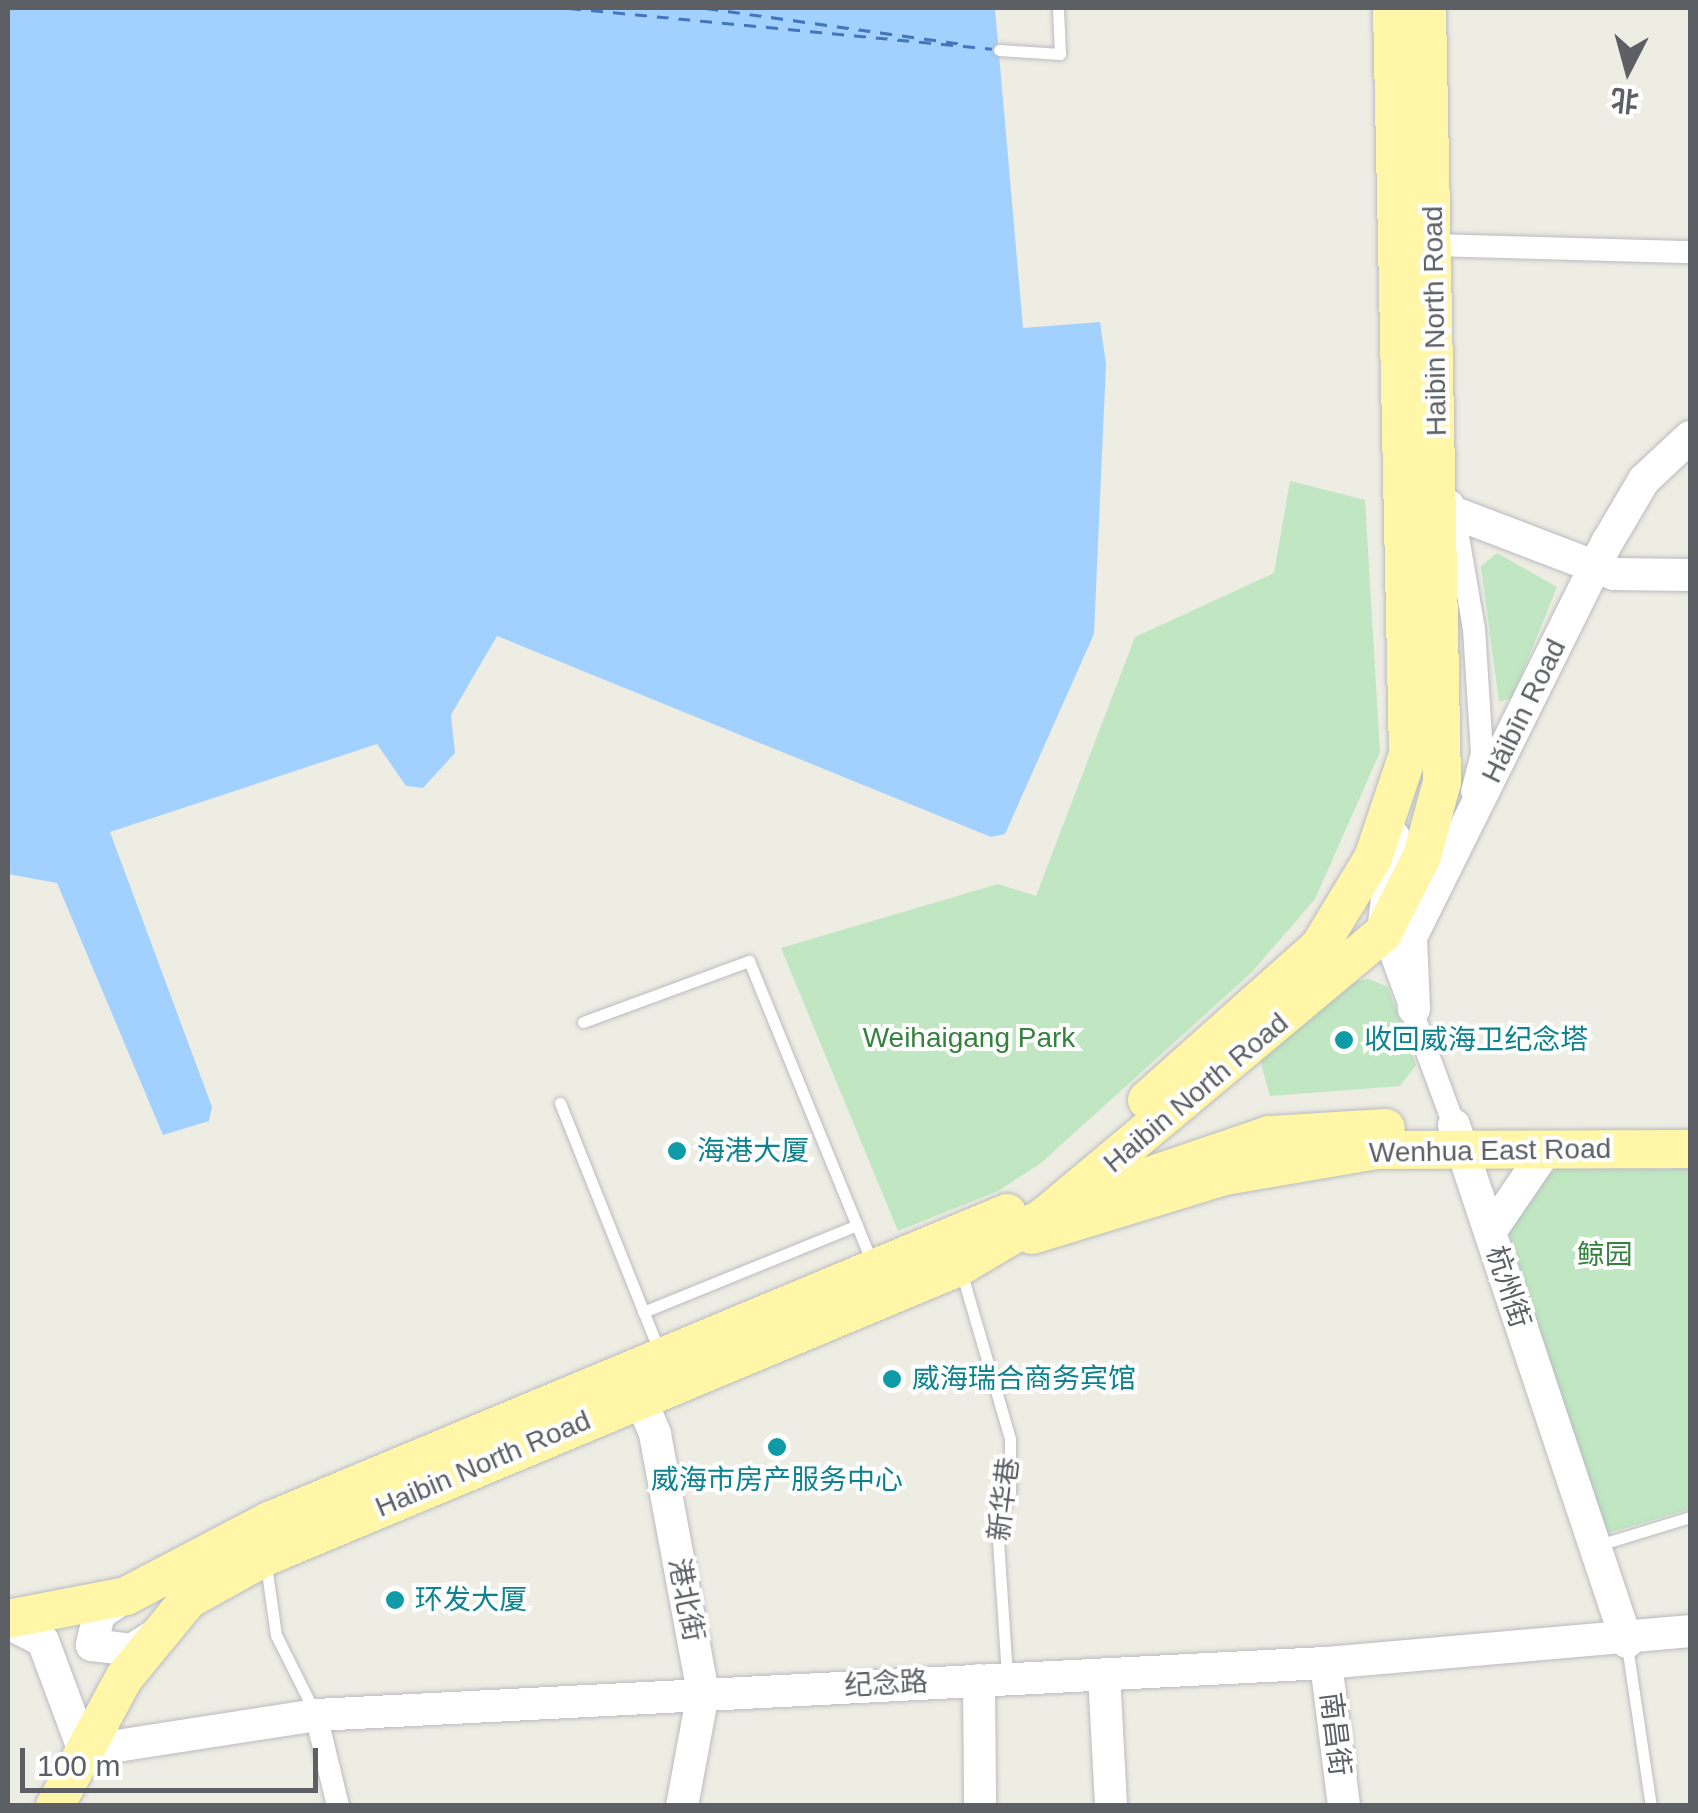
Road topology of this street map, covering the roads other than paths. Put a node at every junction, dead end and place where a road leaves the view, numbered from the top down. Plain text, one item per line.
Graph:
1 (1058, 8) edge
2 (1392, 8) edge
3 (1428, 8) edge
4 (999, 50) dead end
5 (1434, 245) junction
6 (1690, 252) edge
7 (1690, 437) edge
8 (1446, 510) junction
9 (1593, 568) junction
10 (1690, 576) edge
11 (1408, 754) junction
12 (1460, 839) junction
13 (1384, 933) junction
14 (1414, 1009) junction
15 (583, 1022) dead end
16 (560, 1103) dead end
17 (1690, 1128) edge
18 (1457, 1136) junction
19 (1548, 1147) junction
20 (1690, 1148) edge
21 (1045, 1216) junction
22 (857, 1225) junction
23 (1490, 1232) junction
24 (974, 1243) junction
25 (876, 1271) junction
26 (643, 1312) junction
27 (662, 1358) junction
28 (640, 1398) junction
29 (1690, 1517) edge
30 (1594, 1546) junction
31 (265, 1557) junction
32 (126, 1596) junction
33 (8, 1621) edge
34 (1690, 1631) edge
35 (154, 1635) junction
36 (1627, 1642) junction
37 (1326, 1663) junction
38 (1104, 1675) junction
39 (993, 1679) junction
40 (66, 1690) junction
41 (702, 1693) junction
42 (316, 1715) junction
43 (84, 1751) junction
44 (54, 1806) edge
45 (338, 1806) edge
46 (682, 1806) edge
47 (980, 1806) edge
48 (1111, 1806) edge
49 (1344, 1806) edge
50 (1651, 1806) edge

1 - 4 lane
2 - 11 main road, Haibin North Road
3 - 5 main road, Haibin North Road
5 - 6 street
5 - 8 main road, Haibin North Road
7 - 9 street, Hǎibīn Road
8 - 9 street
8 - 12 street
8 - 13 main road, Haibin North Road
9 - 10 street
9 - 12 street, Hǎibīn Road
11 - 13 street
11 - 24 main road, Haibin North Road
12 - 14 street, Hǎibīn Road
13 - 14 street, 杭州街
13 - 21 main road, Haibin North Road
14 - 18 street, 杭州街
15 - 22 lane
16 - 26 lane
17 - 18 main road, Wenhua East Road
18 - 19 main road, Wenhua East Road
18 - 21 main road, Wenhua East Road
18 - 23 street, 杭州街
18 - 24 main road, Wenhua East Road
19 - 20 main road, Wenhua East Road
19 - 23 street
21 - 24 main road, Haibin North Road
22 - 25 lane
22 - 26 lane
23 - 30 street, 杭州街
24 - 25 main road, Haibin North Road
24 - 28 main road, Haibin North Road
24 - 39 lane, 新华巷
25 - 27 main road, Haibin North Road
26 - 27 lane
27 - 32 main road, Haibin North Road
28 - 31 main road, Haibin North Road
28 - 41 street, 港北街
29 - 30 lane
30 - 36 street, 杭州街
31 - 35 main road, Haibin North Road
31 - 42 lane
32 - 33 main road, Haibin North Road
32 - 35 street
33 - 40 street
34 - 36 street, 纪念路
35 - 43 main road, Haibin North Road
36 - 37 street, 纪念路
36 - 50 lane
37 - 38 street, 纪念路
37 - 49 street, 南昌街
38 - 39 street, 纪念路
38 - 48 street
39 - 41 street, 纪念路
39 - 47 street
40 - 43 street
40 - 44 street
41 - 42 street, 纪念路
41 - 46 street, 港北街
42 - 43 street, 纪念路
42 - 45 street
43 - 44 main road, Haibin North Road

